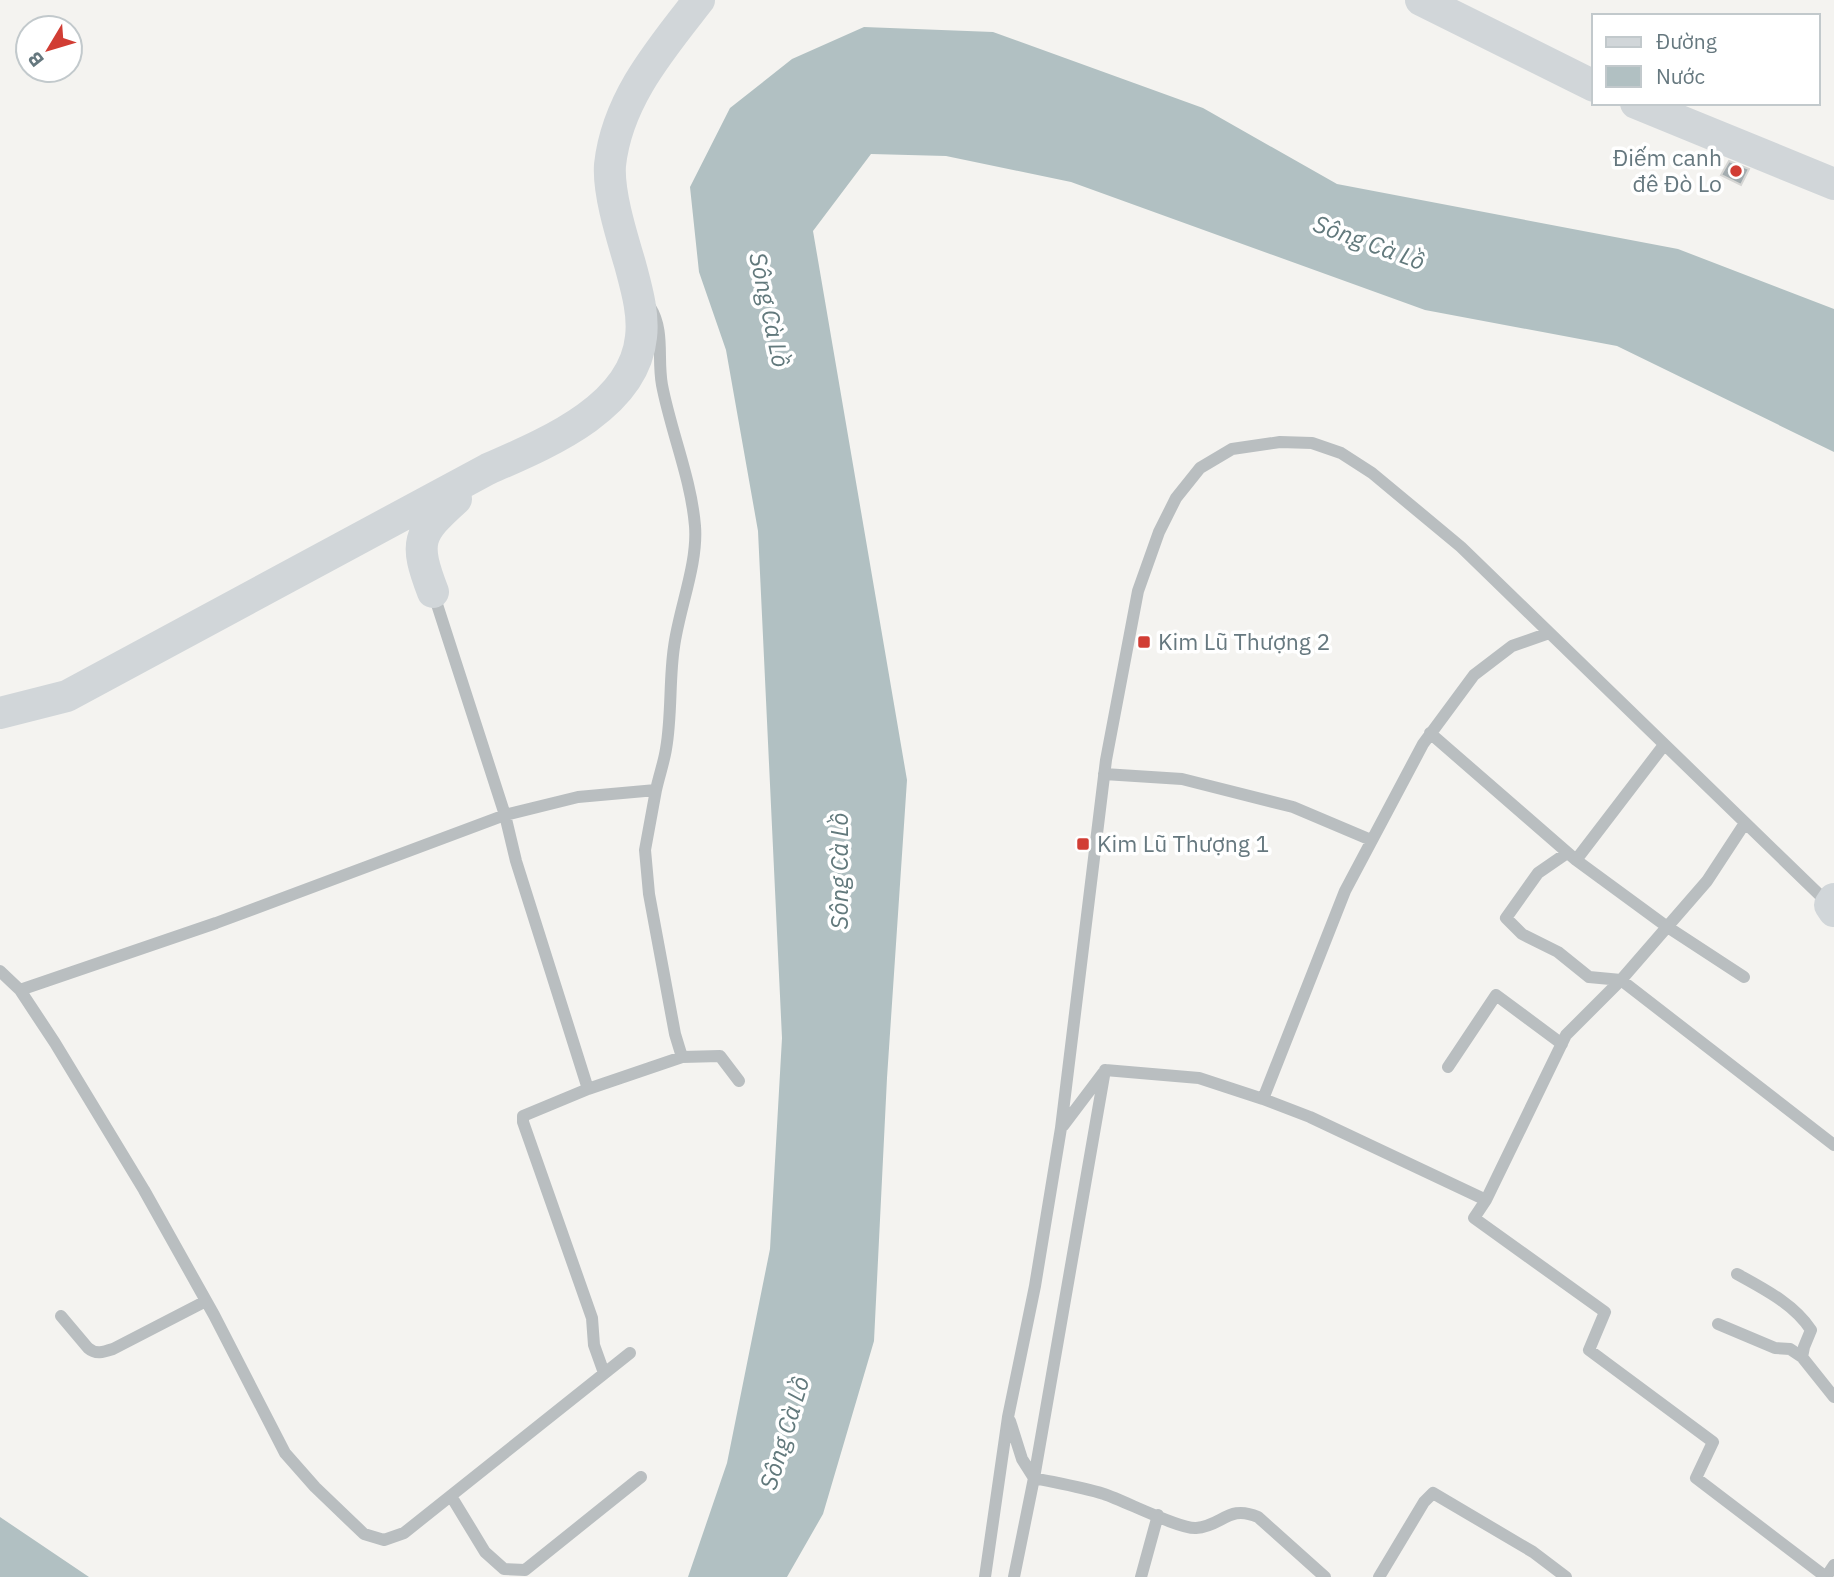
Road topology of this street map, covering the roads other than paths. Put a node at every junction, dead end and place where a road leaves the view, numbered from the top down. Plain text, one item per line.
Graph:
1 (699, 0) edge
2 (1421, 0) edge
3 (1592, 85) edge
4 (1641, 105) edge
5 (1834, 184) edge
6 (635, 284) junction
7 (488, 469) junction
8 (433, 592) joint
9 (1549, 634) junction
10 (67, 695) junction
11 (0, 713) edge
12 (0, 727) edge
13 (1430, 733) junction
14 (1664, 745) junction
15 (1104, 774) junction
16 (656, 790) junction
17 (505, 815) junction
18 (1745, 823) junction
19 (1371, 841) junction
20 (1571, 857) junction
21 (1833, 905) edge
22 (1666, 926) junction
23 (0, 971) edge
24 (1744, 977) dead end
25 (1621, 980) junction
26 (20, 990) junction
27 (1562, 1044) junction
28 (682, 1057) junction
29 (1448, 1067) dead end
30 (1105, 1070) junction
31 (739, 1081) dead end
32 (588, 1089) junction
33 (1263, 1099) junction
34 (1061, 1128) junction
35 (1834, 1146) edge
36 (1486, 1200) junction
37 (1737, 1274) dead end
38 (206, 1301) junction
39 (61, 1316) dead end
40 (1718, 1324) dead end
41 (630, 1353) dead end
42 (1802, 1357) junction
43 (604, 1373) junction
44 (1834, 1397) edge
45 (1008, 1417) junction
46 (641, 1478) dead end
47 (1034, 1478) junction
48 (451, 1496) junction
49 (1158, 1515) junction
50 (1834, 1564) edge
51 (985, 1577) edge
52 (1014, 1577) edge
53 (1142, 1577) edge
54 (1325, 1577) edge
55 (1379, 1577) edge
56 (1566, 1577) edge
57 (1826, 1577) edge

1 - 6 main road
2 - 3 main road
4 - 5 main road
6 - 7 main road
6 - 16 street
7 - 8 main road
7 - 10 main road
8 - 17 street
9 - 13 street
9 - 14 street
9 - 15 street
10 - 11 main road
10 - 12 street
13 - 19 street
13 - 20 street
14 - 18 street
14 - 20 street
15 - 19 street
15 - 34 street
16 - 17 street
16 - 28 street
17 - 26 street
17 - 32 street
18 - 21 street
18 - 22 street
19 - 33 street
20 - 22 street
20 - 25 street
22 - 24 street
22 - 25 street
23 - 26 street
25 - 27 street
25 - 35 street
26 - 38 street
27 - 29 street
27 - 36 street
28 - 31 street
28 - 32 street
30 - 33 street
30 - 34 street
30 - 47 street
32 - 43 street
33 - 36 street
34 - 45 street
36 - 57 street
37 - 42 street
38 - 39 street
38 - 48 street
40 - 42 street
41 - 43 street
42 - 44 street
43 - 48 street
45 - 47 street
45 - 51 street
46 - 48 street
47 - 49 street
47 - 52 street
49 - 53 street
49 - 54 street
50 - 57 street
55 - 56 street

